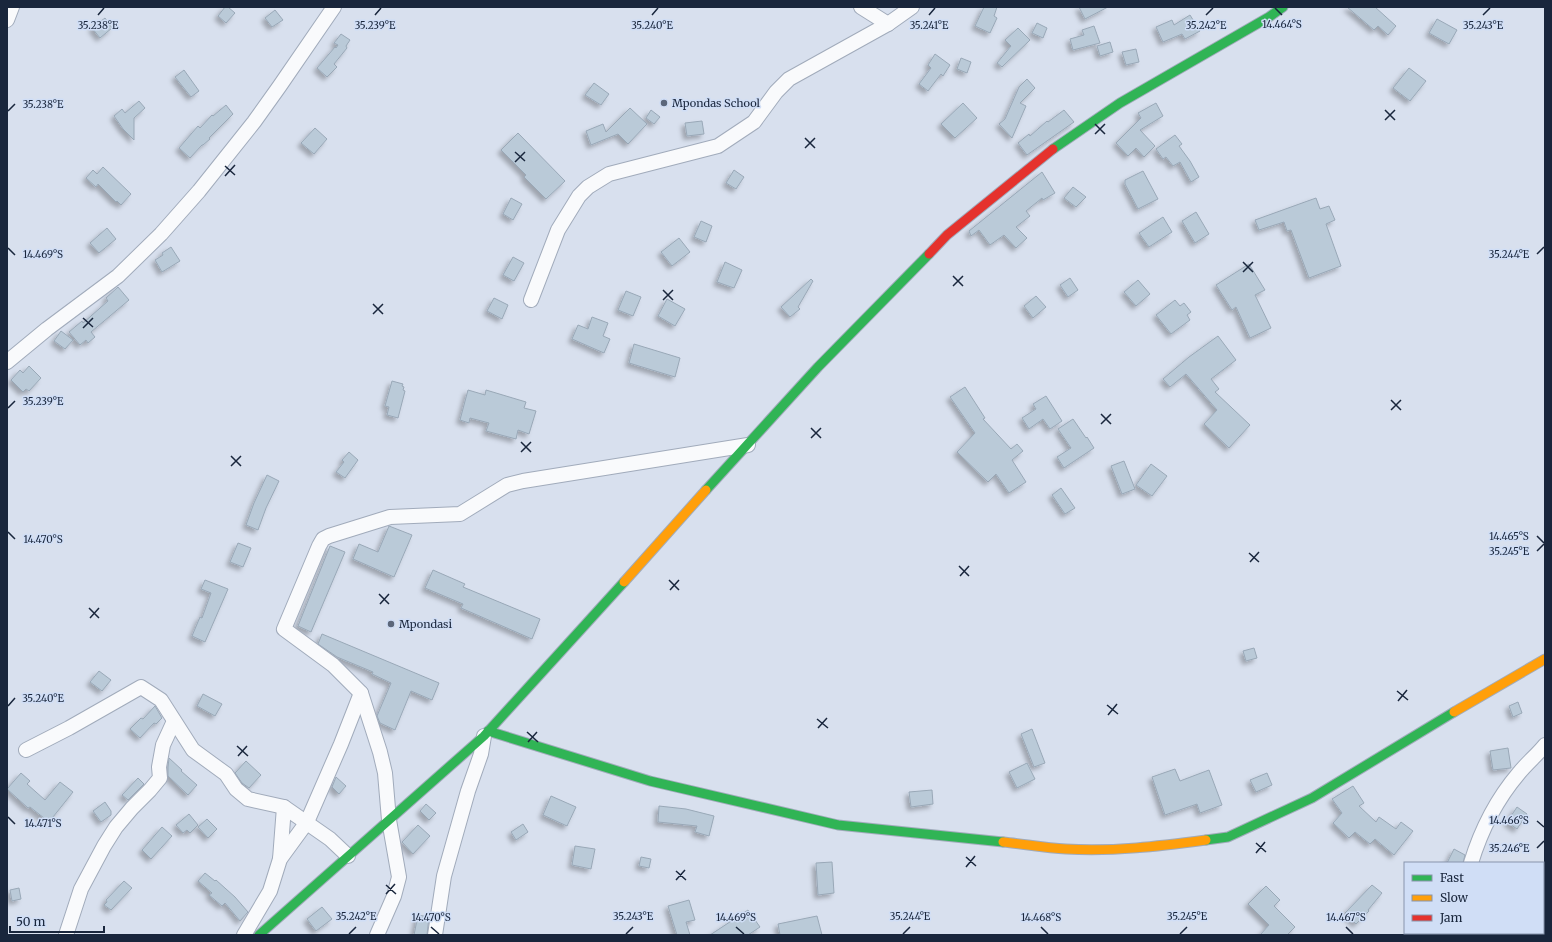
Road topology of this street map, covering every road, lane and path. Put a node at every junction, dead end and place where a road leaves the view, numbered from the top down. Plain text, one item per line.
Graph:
1 (12, 7) edge
2 (334, 7) edge
3 (861, 7) edge
4 (912, 7) edge
5 (1283, 7) edge
6 (7, 20) edge
7 (888, 24) junction
8 (531, 300) dead end
9 (7, 362) edge
10 (748, 445) junction
11 (1545, 659) edge
12 (361, 693) junction
13 (174, 721) junction
14 (486, 733) junction
15 (1545, 745) edge
16 (26, 750) dead end
17 (284, 807) junction
18 (389, 820) junction
19 (306, 822) junction
20 (348, 856) junction
21 (280, 858) junction
22 (1471, 862) edge
23 (66, 935) edge
24 (244, 935) edge
25 (259, 935) edge
26 (377, 935) edge
27 (435, 935) edge

1 - 6 street
2 - 9 street
3 - 7 street
4 - 7 street
5 - 10 street
7 - 8 street
10 - 12 street
10 - 14 street
11 - 14 street
12 - 18 street
12 - 19 street
13 - 16 street
13 - 17 street
13 - 23 street
14 - 18 street
14 - 27 street
15 - 22 street
17 - 19 street
17 - 21 street
18 - 20 street
18 - 26 street
19 - 20 street
19 - 21 street
20 - 25 street
21 - 24 street

